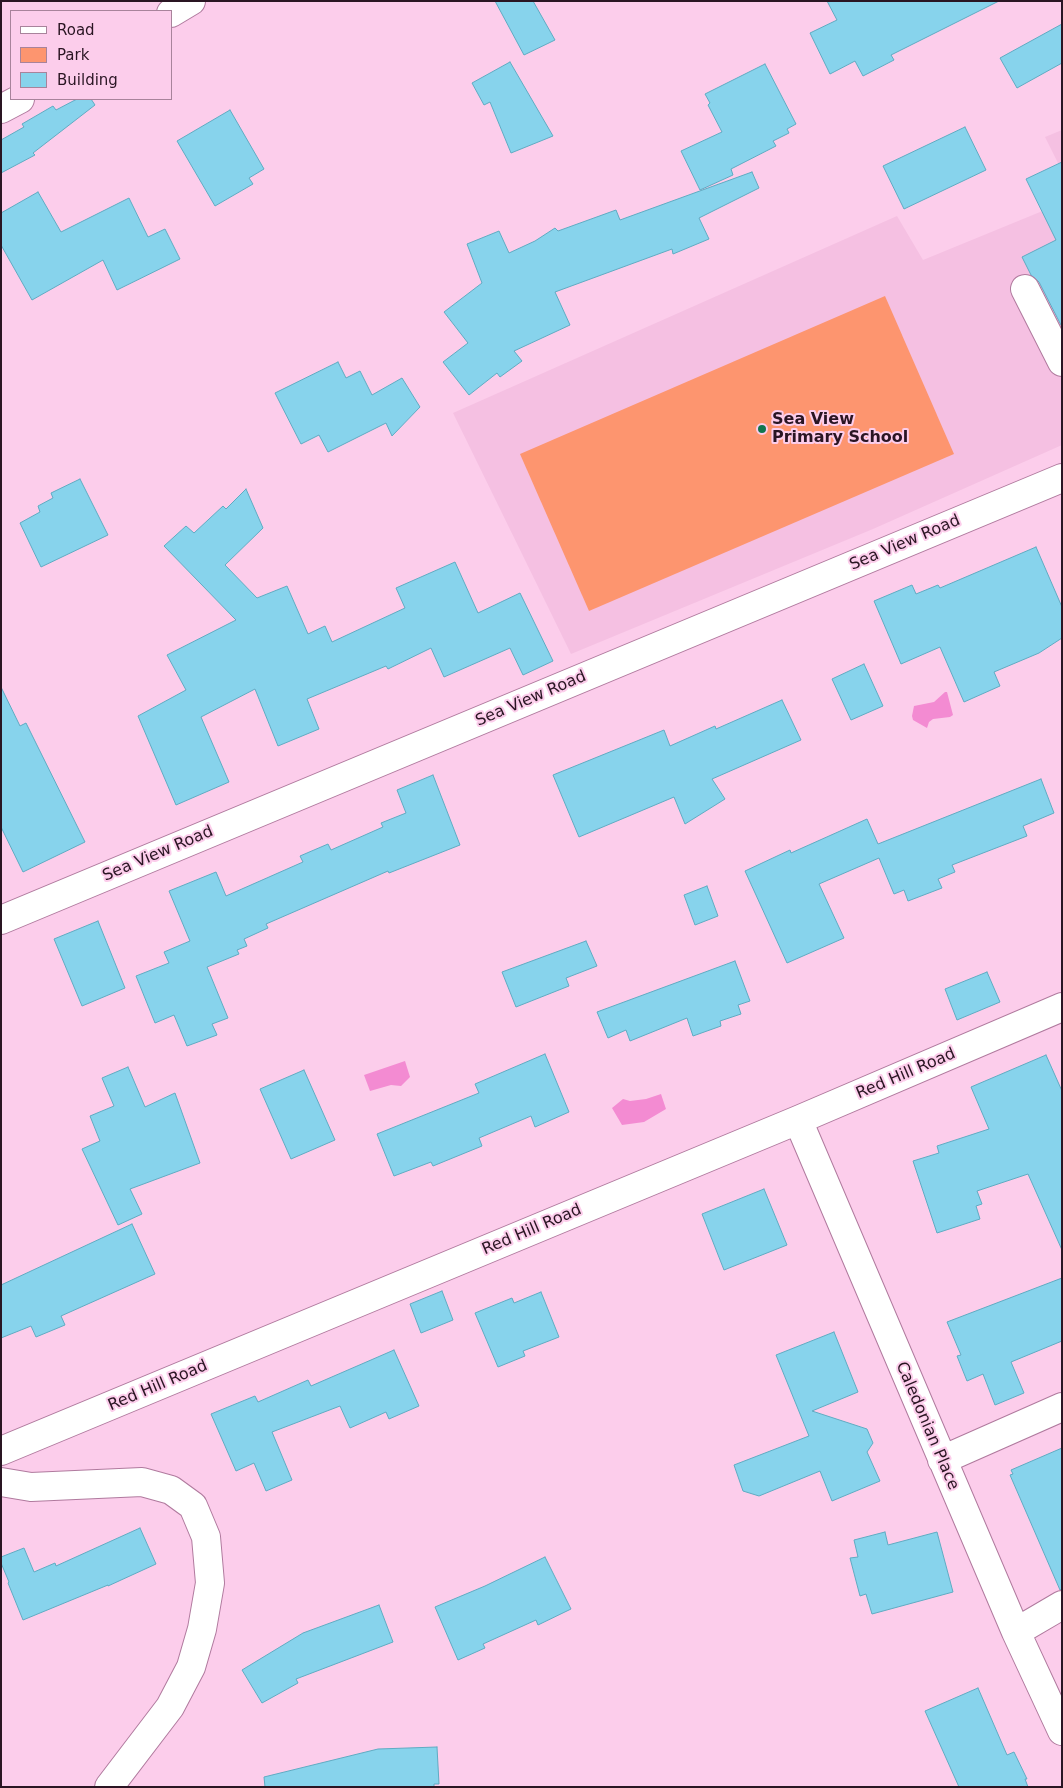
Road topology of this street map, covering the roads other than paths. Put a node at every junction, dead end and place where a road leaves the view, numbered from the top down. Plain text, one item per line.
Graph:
1 (191, 1) edge
2 (172, 11) edge
3 (18, 100) edge
4 (1, 109) edge
5 (1025, 289) dead end
6 (1062, 362) edge
7 (1062, 478) edge
8 (1, 920) edge
9 (1062, 1007) edge
10 (798, 1120) junction
11 (1062, 1407) edge
12 (1, 1451) edge
13 (942, 1460) junction
14 (1, 1482) edge
15 (1062, 1606) edge
16 (1016, 1632) junction
17 (1062, 1731) edge
18 (109, 1787) edge

1 - 2 street
3 - 4 street
5 - 6 street
7 - 8 street, Sea View Road
9 - 10 street, Red Hill Road
10 - 12 street, Red Hill Road
10 - 13 street, Caledonian Place
11 - 13 street
13 - 16 street, Caledonian Place
14 - 18 street
15 - 16 street
16 - 17 street, Caledonian Place

